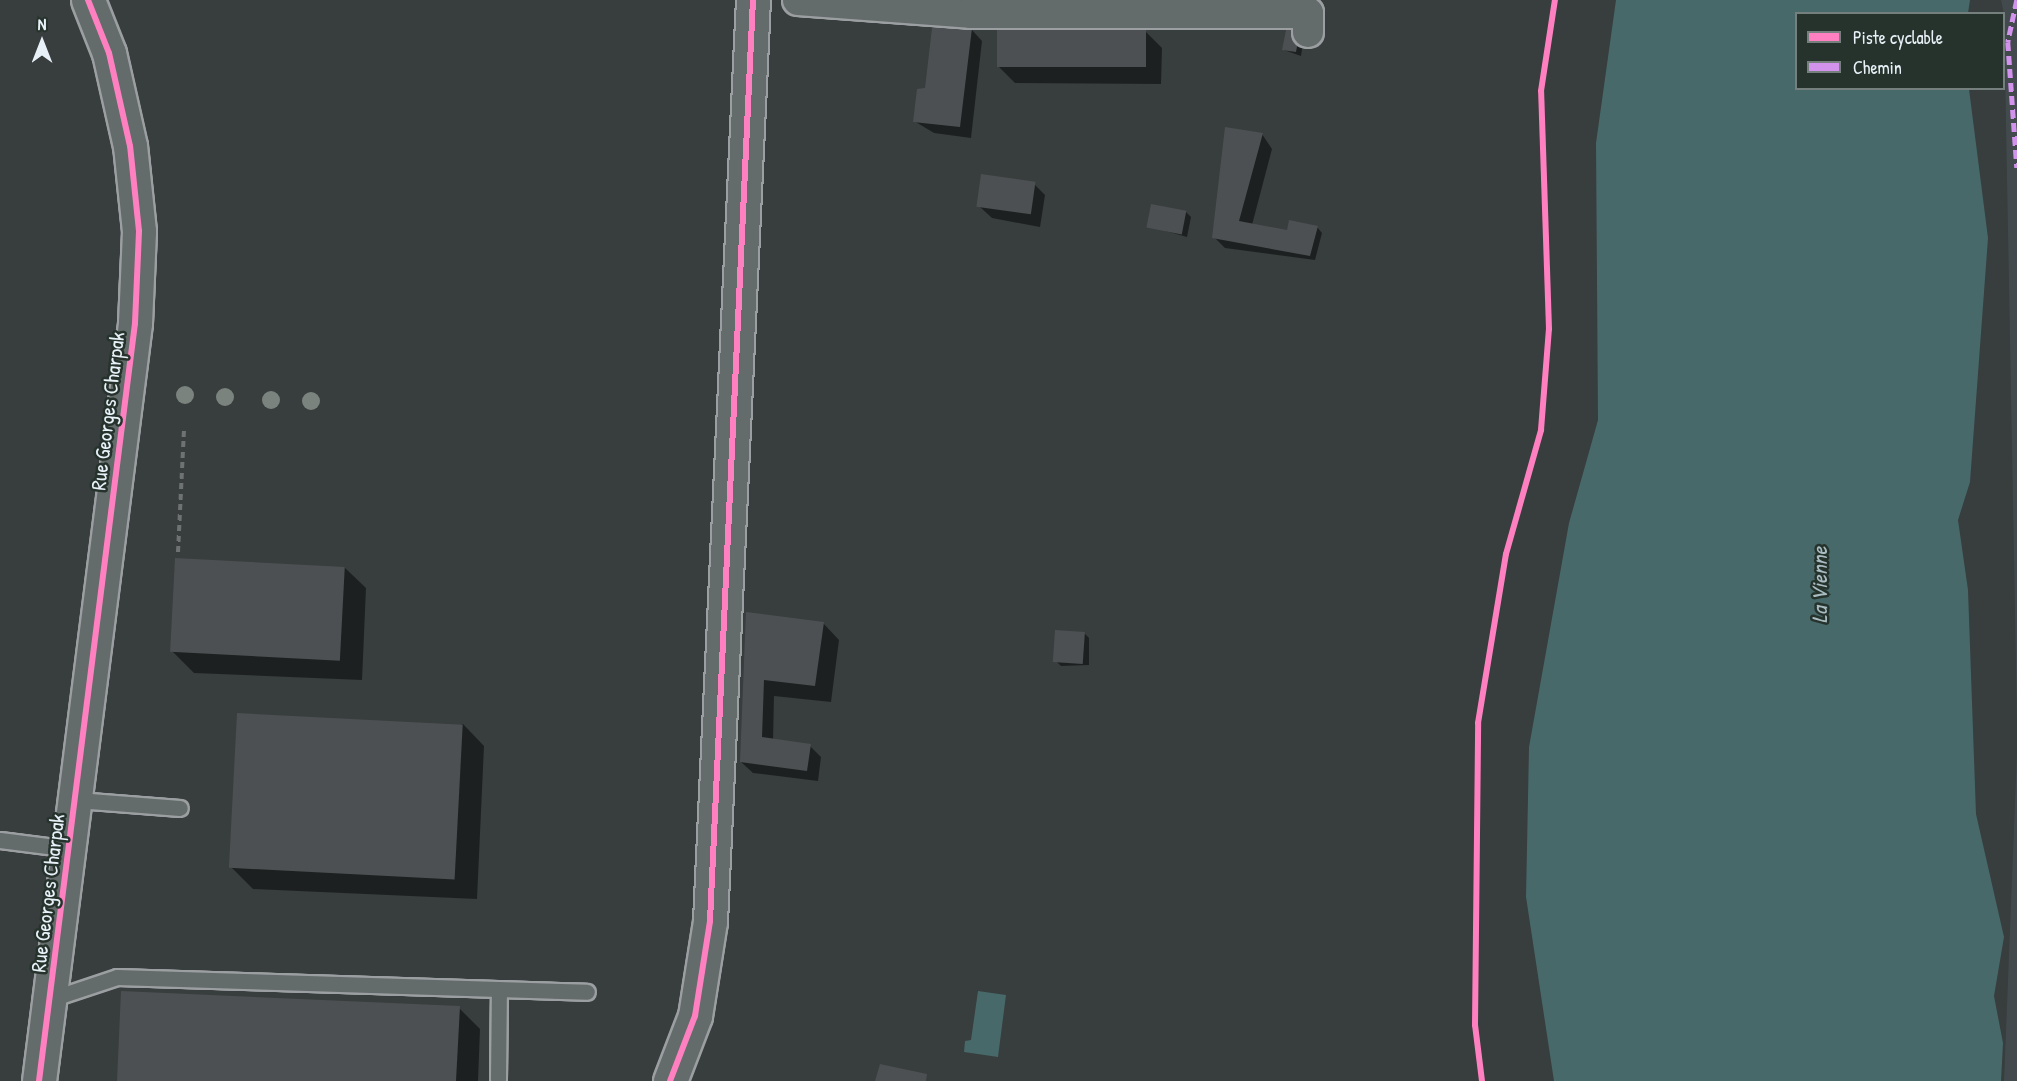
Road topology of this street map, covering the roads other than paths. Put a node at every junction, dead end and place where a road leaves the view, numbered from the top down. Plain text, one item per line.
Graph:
1 (88, 0) edge
2 (753, 0) edge
3 (798, 0) edge
4 (1308, 32) dead end
5 (76, 800) junction
6 (180, 808) dead end
7 (0, 840) edge
8 (70, 849) junction
9 (499, 990) junction
10 (587, 992) dead end
11 (51, 999) junction
12 (498, 1079) dead end
13 (39, 1081) edge
14 (670, 1081) edge

1 - 5 street, Rue Georges Charpak
2 - 14 street
3 - 4 street
5 - 6 lane
5 - 8 street, Rue Georges Charpak
7 - 8 lane
8 - 11 street, Rue Georges Charpak
9 - 10 lane
9 - 11 lane
9 - 12 lane
11 - 13 street, Rue Georges Charpak

